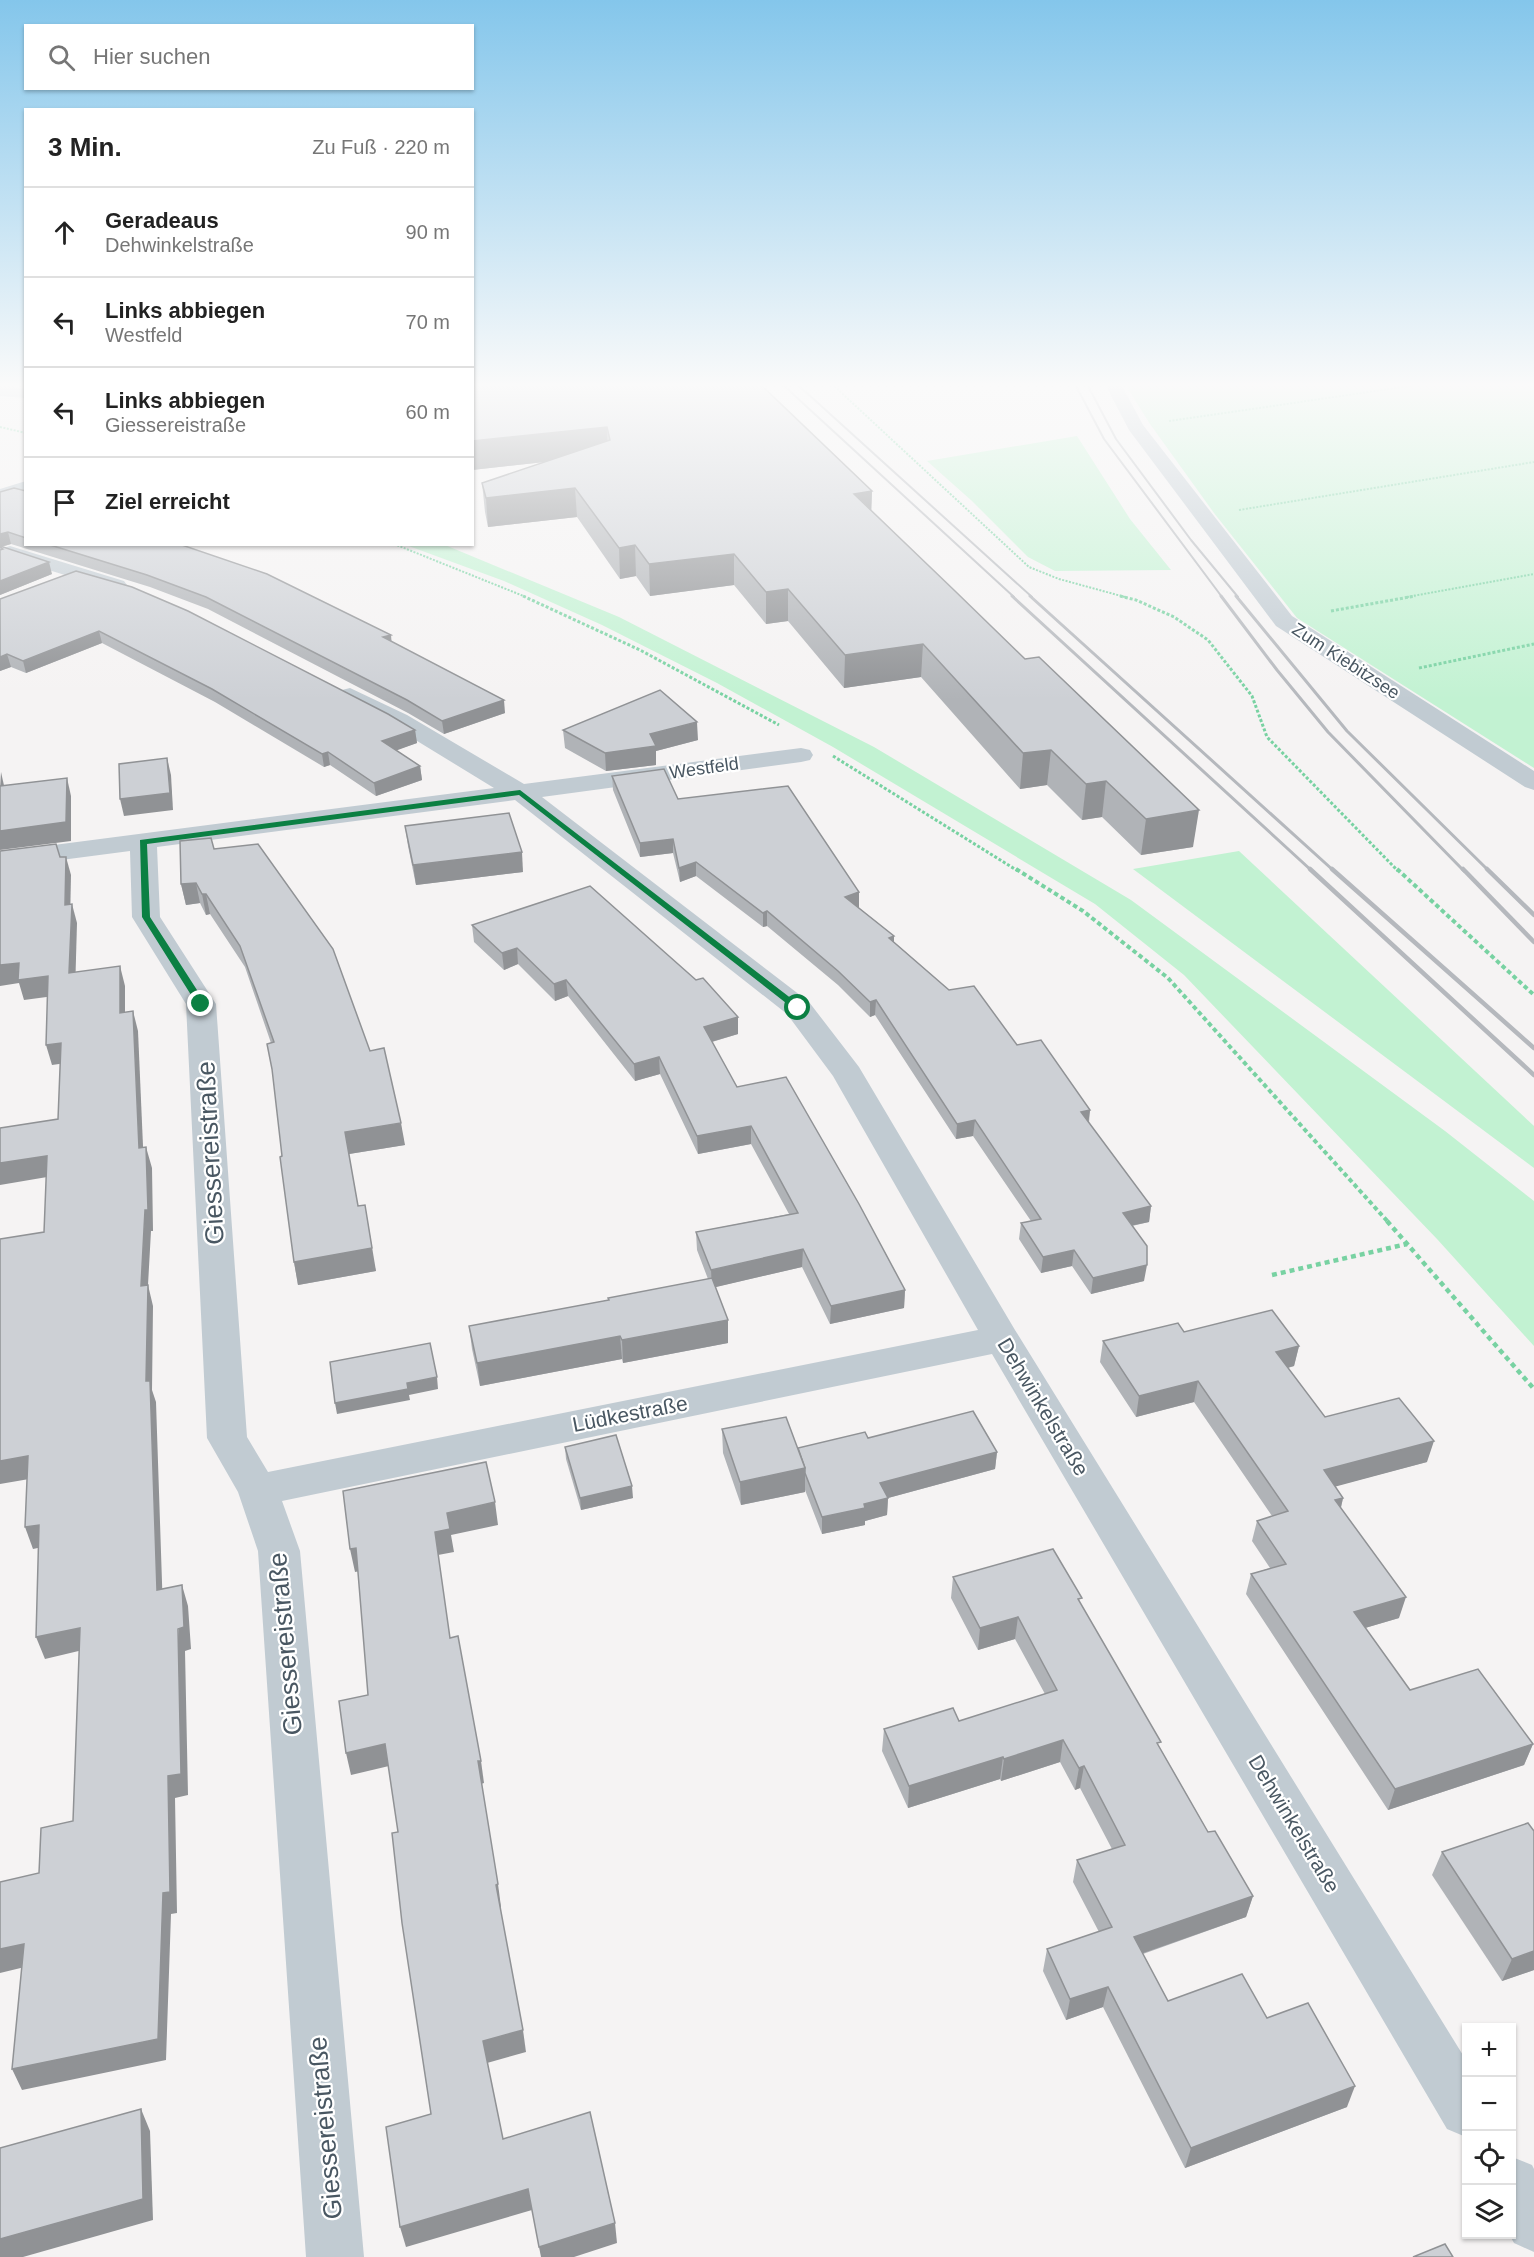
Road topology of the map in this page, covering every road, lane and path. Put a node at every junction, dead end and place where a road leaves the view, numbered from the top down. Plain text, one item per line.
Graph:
1 (17, 489) edge
2 (945, 489) edge
3 (1182, 489) edge
4 (1362, 489) edge
5 (0, 496) edge
6 (1201, 515) junction
7 (399, 546) edge
8 (10, 552) edge
9 (79, 573) junction
10 (1534, 574) edge
11 (49, 585) edge
12 (142, 593) edge
13 (1284, 621) junction
14 (1534, 644) edge
15 (1371, 678) junction
16 (336, 687) edge
17 (781, 726) dead end
18 (801, 755) dead end
19 (832, 755) dead end
20 (1534, 782) edge
21 (520, 792) junction
22 (143, 842) junction
23 (0, 860) edge
24 (1534, 995) edge
25 (1408, 1244) junction
26 (1272, 1275) dead end
27 (1002, 1338) junction
28 (1534, 1389) edge
29 (258, 1490) junction
30 (1462, 2102) edge
31 (1516, 2192) edge
32 (1534, 2223) edge
33 (335, 2257) edge

1 - 5 street
2 - 24 path
3 - 6 street, Zum Kiebitzsee
4 - 6 path
6 - 13 street, Zum Kiebitzsee
7 - 17 path
8 - 9 street
9 - 11 street
9 - 12 street
10 - 13 path
13 - 15 street, Zum Kiebitzsee
14 - 15 path
15 - 20 street, Zum Kiebitzsee
16 - 21 street, Dehwinkelstraße
18 - 21 street, Westfeld
19 - 25 path
21 - 22 street, Westfeld
21 - 27 street, Dehwinkelstraße
22 - 23 street, Westfeld
22 - 29 street, Giessereistraße
25 - 26 path
25 - 28 path
27 - 29 street, Lüdkestraße
27 - 30 street, Dehwinkelstraße
29 - 33 street, Giessereistraße
31 - 32 street

